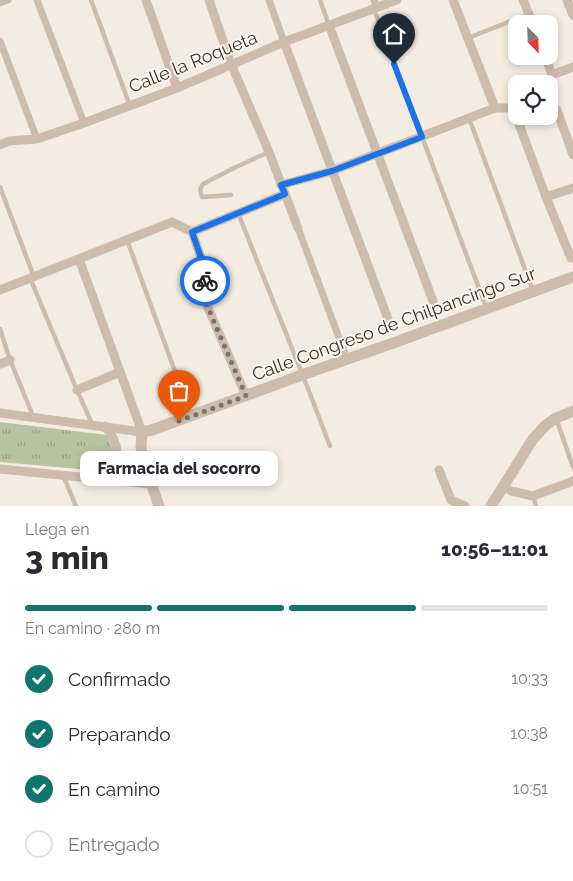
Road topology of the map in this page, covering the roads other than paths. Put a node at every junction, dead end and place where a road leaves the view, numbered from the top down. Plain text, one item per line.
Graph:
1 (8, 0) edge
2 (37, 0) edge
3 (91, 0) edge
4 (146, 0) edge
5 (209, 0) edge
6 (269, 0) edge
7 (320, 0) edge
8 (397, 0) edge
9 (454, 0) edge
10 (523, 0) edge
11 (567, 0) edge
12 (0, 3) edge
13 (375, 5) edge
14 (529, 14) joint
15 (573, 15) edge
16 (329, 25) junction
17 (468, 38) junction
18 (0, 41) edge
19 (284, 42) junction
20 (231, 64) junction
21 (548, 65) edge
22 (573, 67) edge
23 (177, 88) junction
24 (130, 106) junction
25 (496, 108) junction
26 (508, 108) edge
27 (469, 118) junction
28 (558, 122) edge
29 (84, 123) junction
30 (520, 125) edge
31 (422, 137) junction
32 (37, 139) junction
33 (0, 145) edge
34 (269, 152) junction
35 (378, 154) junction
36 (573, 155) edge
37 (332, 171) junction
38 (0, 187) edge
39 (573, 188) edge
40 (283, 189) junction
41 (231, 195) dead end
42 (546, 197) junction
43 (238, 213) junction
44 (298, 228) joint
45 (192, 232) junction
46 (127, 240) junction
47 (571, 258) dead end
48 (79, 259) junction
49 (573, 277) edge
50 (32, 278) junction
51 (0, 290) edge
52 (533, 292) junction
53 (433, 300) dead end
54 (487, 309) junction
55 (388, 319) dead end
56 (0, 329) edge
57 (347, 359) junction
58 (10, 360) junction
59 (0, 364) edge
60 (120, 372) junction
61 (302, 375) junction
62 (76, 390) junction
63 (246, 396) junction
64 (573, 411) edge
65 (0, 413) edge
66 (192, 416) junction
67 (33, 418) junction
68 (556, 418) junction
69 (92, 425) junction
70 (105, 426) junction
71 (142, 432) junction
72 (330, 446) dead end
73 (573, 467) edge
74 (0, 469) edge
75 (439, 470) dead end
76 (63, 475) junction
77 (98, 479) junction
78 (573, 481) edge
79 (150, 484) junction
80 (503, 486) junction
81 (533, 496) junction
82 (76, 506) edge
83 (159, 506) edge
84 (465, 506) edge
85 (491, 506) edge
86 (536, 506) edge

1 - 12 street
2 - 29 street
3 - 24 lane
4 - 23 street
5 - 20 street
6 - 19 street
7 - 16 lane
8 - 13 street, Calle la Roqueta
9 - 17 street
10 - 14 street
11 - 15 street
13 - 16 street, Calle la Roqueta
13 - 31 lane
14 - 17 lane
16 - 19 street, Calle la Roqueta
16 - 35 street
17 - 25 street
18 - 32 street
19 - 20 street, Calle la Roqueta
19 - 37 street
20 - 23 street, Calle la Roqueta
20 - 34 street
21 - 22 street
23 - 24 street, Calle la Roqueta
24 - 29 street, Calle la Roqueta
25 - 26 street
25 - 27 street
27 - 31 street
27 - 52 lane
28 - 36 street
29 - 32 street, Calle la Roqueta
30 - 42 street
31 - 35 street
31 - 54 lane
32 - 33 street, Calle la Roqueta
34 - 40 street
34 - 41 lane
35 - 37 street
35 - 53 street
37 - 40 street
37 - 55 street
38 - 50 lane
39 - 42 street
40 - 43 street
40 - 44 street
42 - 47 street
43 - 45 street
43 - 61 lane
44 - 57 street
45 - 46 street
45 - 63 street
46 - 48 street
46 - 66 lane
48 - 50 street
48 - 60 street
49 - 52 street, Calle Congreso de Chilpancingo Sur
50 - 51 street
50 - 62 lane
52 - 54 street, Calle Congreso de Chilpancingo Sur
54 - 57 street, Calle Congreso de Chilpancingo Sur
56 - 58 lane
57 - 61 street, Calle Congreso de Chilpancingo Sur
58 - 59 street
58 - 67 lane
60 - 62 street
60 - 71 street
61 - 63 street, Calle Congreso de Chilpancingo Sur
61 - 72 lane
62 - 69 lane
63 - 66 street, Calle Congreso de Chilpancingo Sur
64 - 68 street
65 - 67 street
66 - 71 street, Calle Congreso de Chilpancingo Sur
67 - 69 street
68 - 73 lane
68 - 80 street
69 - 70 street
70 - 71 street
70 - 77 street
71 - 79 street
74 - 76 street
75 - 84 street
76 - 77 street
76 - 82 lane
77 - 79 street
78 - 81 street
79 - 83 street
80 - 81 street
80 - 85 street
81 - 86 lane

